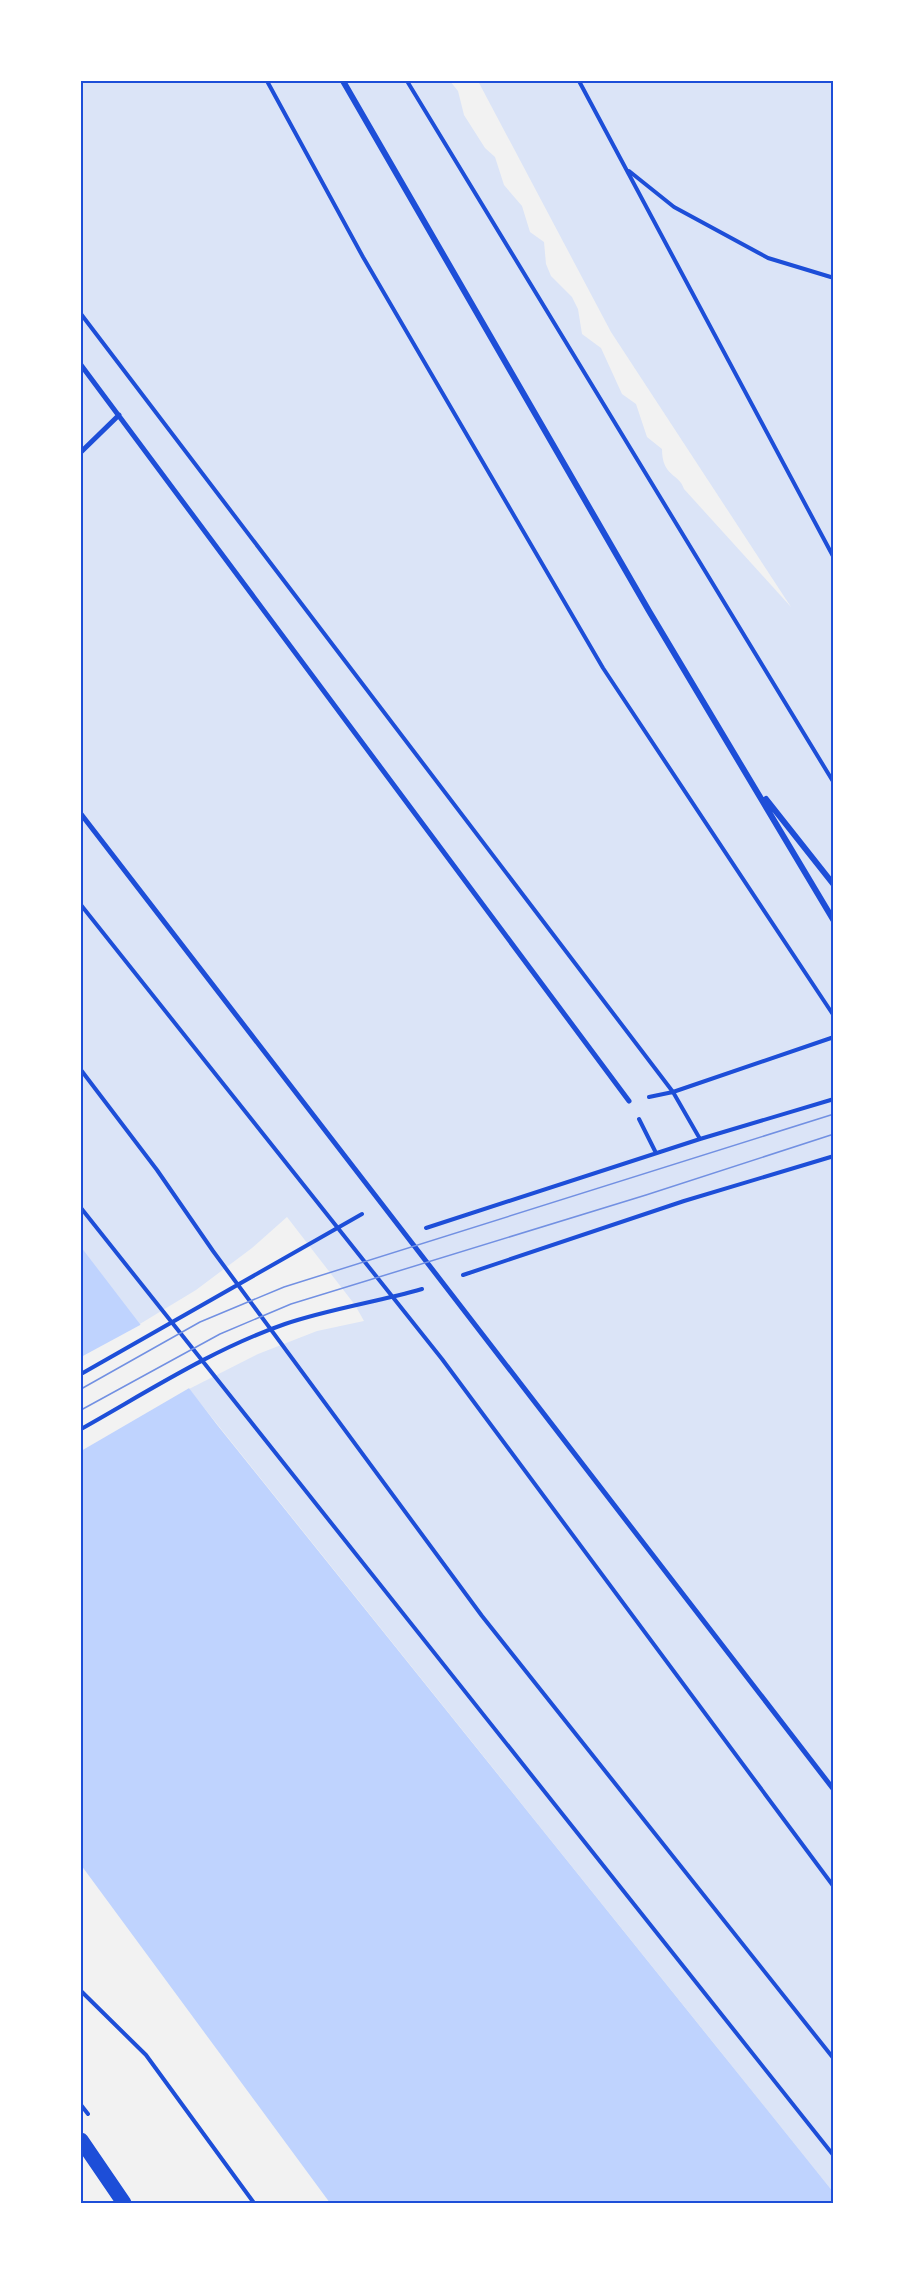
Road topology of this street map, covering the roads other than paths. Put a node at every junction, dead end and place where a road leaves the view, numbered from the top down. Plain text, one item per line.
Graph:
1 (343, 81) edge
2 (81, 365) edge
3 (118, 415) junction
4 (81, 452) edge
5 (753, 783) junction
6 (81, 814) edge
7 (834, 885) edge
8 (834, 921) edge
9 (629, 1101) road end
10 (834, 1790) edge
11 (81, 2140) edge
12 (124, 2203) edge

1 - 5 street
2 - 3 street
3 - 4 street
3 - 9 street
5 - 7 street
5 - 8 street
6 - 10 street
11 - 12 main road

